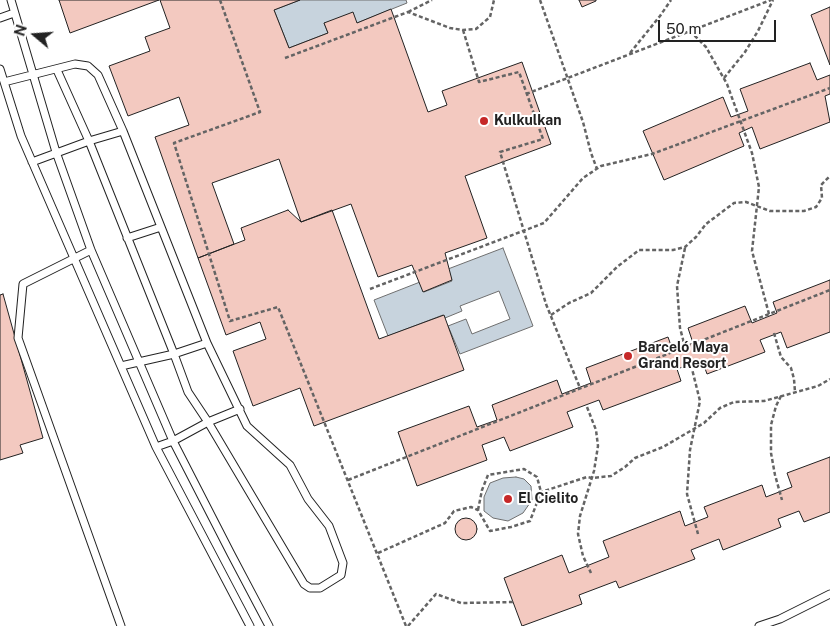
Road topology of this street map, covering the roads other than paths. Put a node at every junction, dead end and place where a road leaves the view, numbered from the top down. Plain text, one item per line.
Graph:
1 (10, 0) edge
2 (14, 13) junction
3 (0, 18) edge
4 (0, 69) edge
5 (57, 70) junction
6 (32, 75) junction
7 (4, 82) junction
8 (123, 131) junction
9 (89, 141) junction
10 (56, 152) junction
11 (32, 162) junction
12 (161, 227) junction
13 (127, 238) junction
14 (91, 250) junction
15 (74, 259) junction
16 (207, 343) junction
17 (174, 354) junction
18 (140, 363) junction
19 (121, 366) junction
20 (240, 409) junction
21 (208, 422) junction
22 (173, 441) junction
23 (156, 447) junction
24 (830, 594) edge
25 (121, 626) edge
26 (250, 626) edge
27 (269, 626) edge
28 (759, 626) edge

1 - 2 lane
2 - 3 lane
2 - 6 lane
4 - 7 lane
5 - 6 lane
5 - 8 lane
5 - 9 lane
6 - 7 lane
6 - 10 lane
7 - 11 lane
8 - 9 lane
8 - 12 lane
9 - 10 lane
9 - 13 lane
10 - 11 lane
10 - 14 lane
11 - 15 lane
12 - 13 lane
12 - 16 lane
13 - 17 lane
14 - 15 lane
14 - 18 lane
15 - 19 lane
15 - 25 lane
16 - 17 lane
16 - 20 lane
17 - 18 lane
17 - 21 lane
18 - 19 lane
18 - 22 lane
19 - 23 lane
20 - 21 lane
20 - 21 lane
21 - 22 lane
22 - 23 lane
22 - 27 lane
23 - 26 lane
24 - 28 lane

